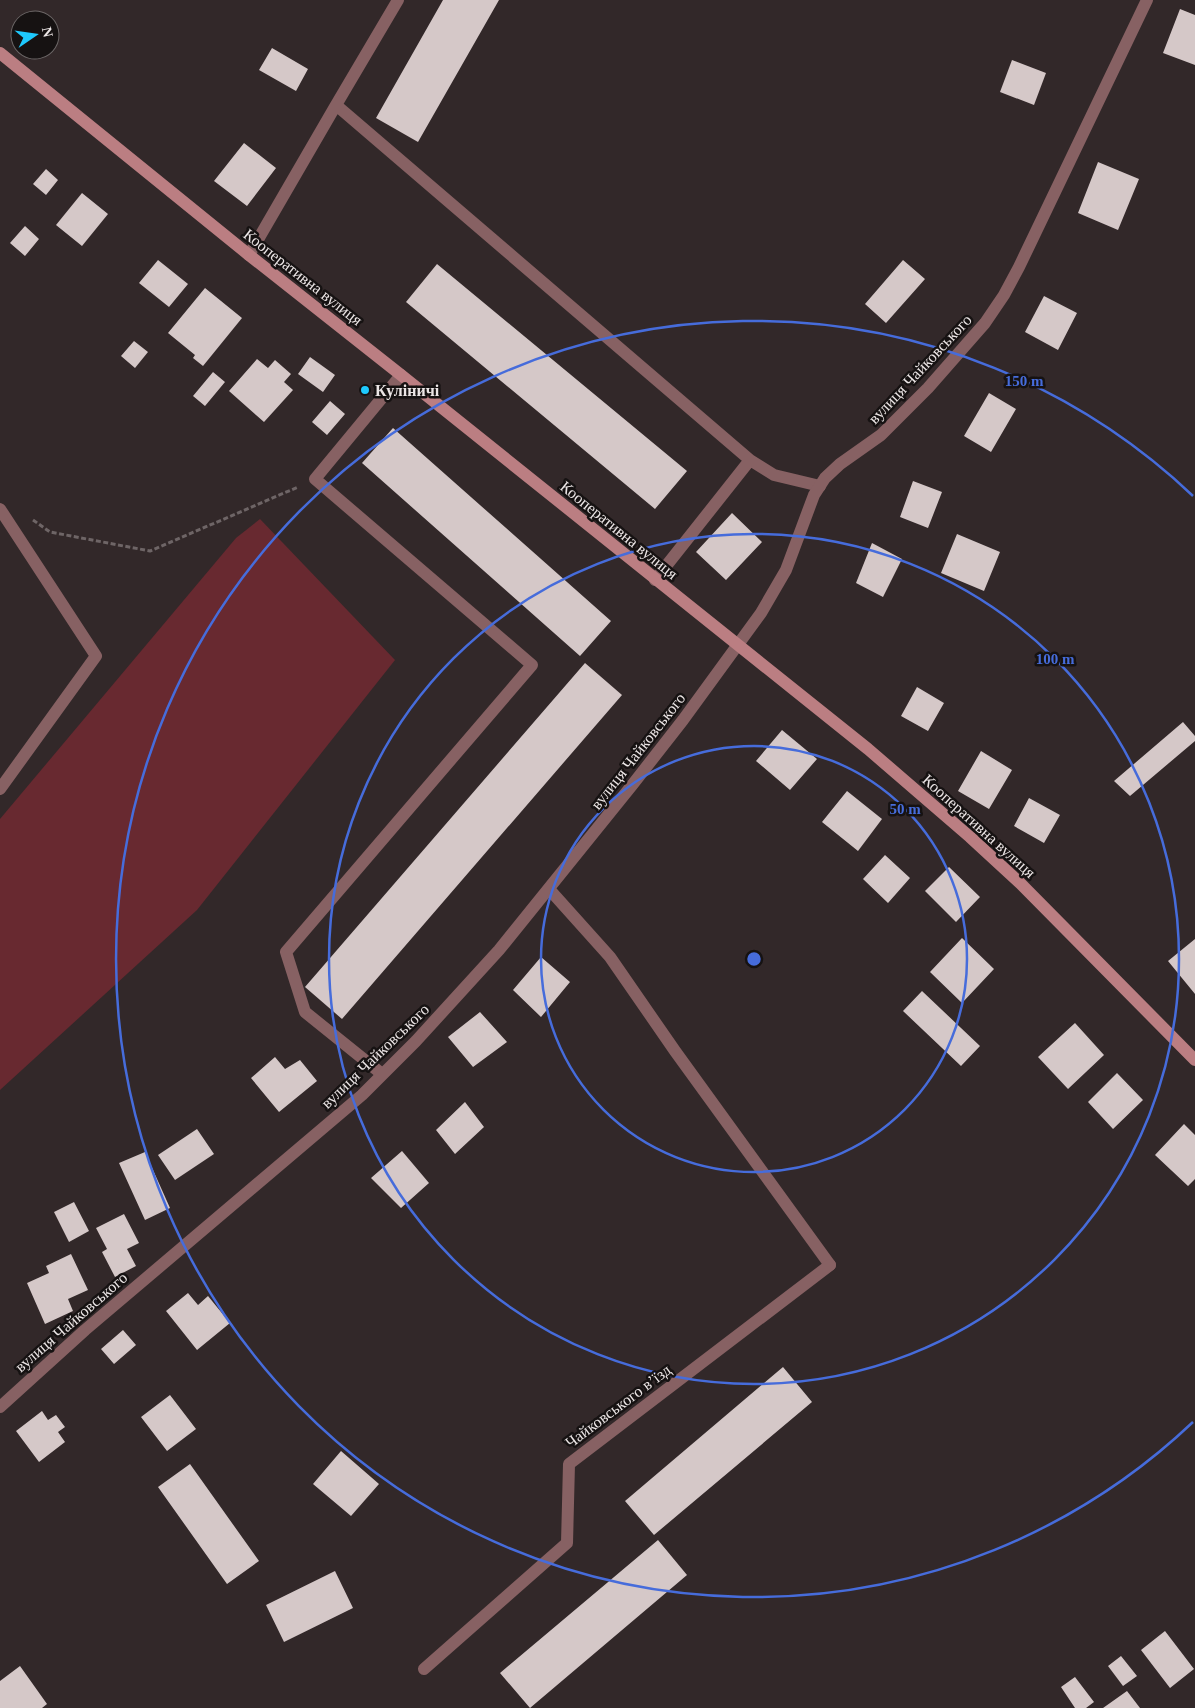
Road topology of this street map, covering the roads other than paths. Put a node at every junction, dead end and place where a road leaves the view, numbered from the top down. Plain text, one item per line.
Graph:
1 (398, 0) edge
2 (1146, 0) edge
3 (0, 53) edge
4 (336, 105) junction
5 (249, 255) junction
6 (401, 375) junction
7 (750, 460) junction
8 (820, 486) junction
9 (0, 510) edge
10 (655, 580) junction
11 (738, 646) junction
12 (0, 789) edge
13 (549, 889) junction
14 (1195, 1060) edge
15 (382, 1074) junction
16 (0, 1407) edge
17 (424, 1669) dead end

1 - 4 street
2 - 8 street, вулиця Чайковського
3 - 5 street, Кооперативна вулиця
4 - 5 street
4 - 7 street
5 - 6 street, Кооперативна вулиця
6 - 10 street, Кооперативна вулиця
6 - 15 street
7 - 8 street
7 - 10 street
8 - 11 street, вулиця Чайковського
9 - 12 street
10 - 11 street, Кооперативна вулиця
11 - 13 street, вулиця Чайковського
11 - 14 street, Кооперативна вулиця
13 - 15 street, вулиця Чайковського
13 - 17 street, Чайковського в’їзд
15 - 16 street, вулиця Чайковського

